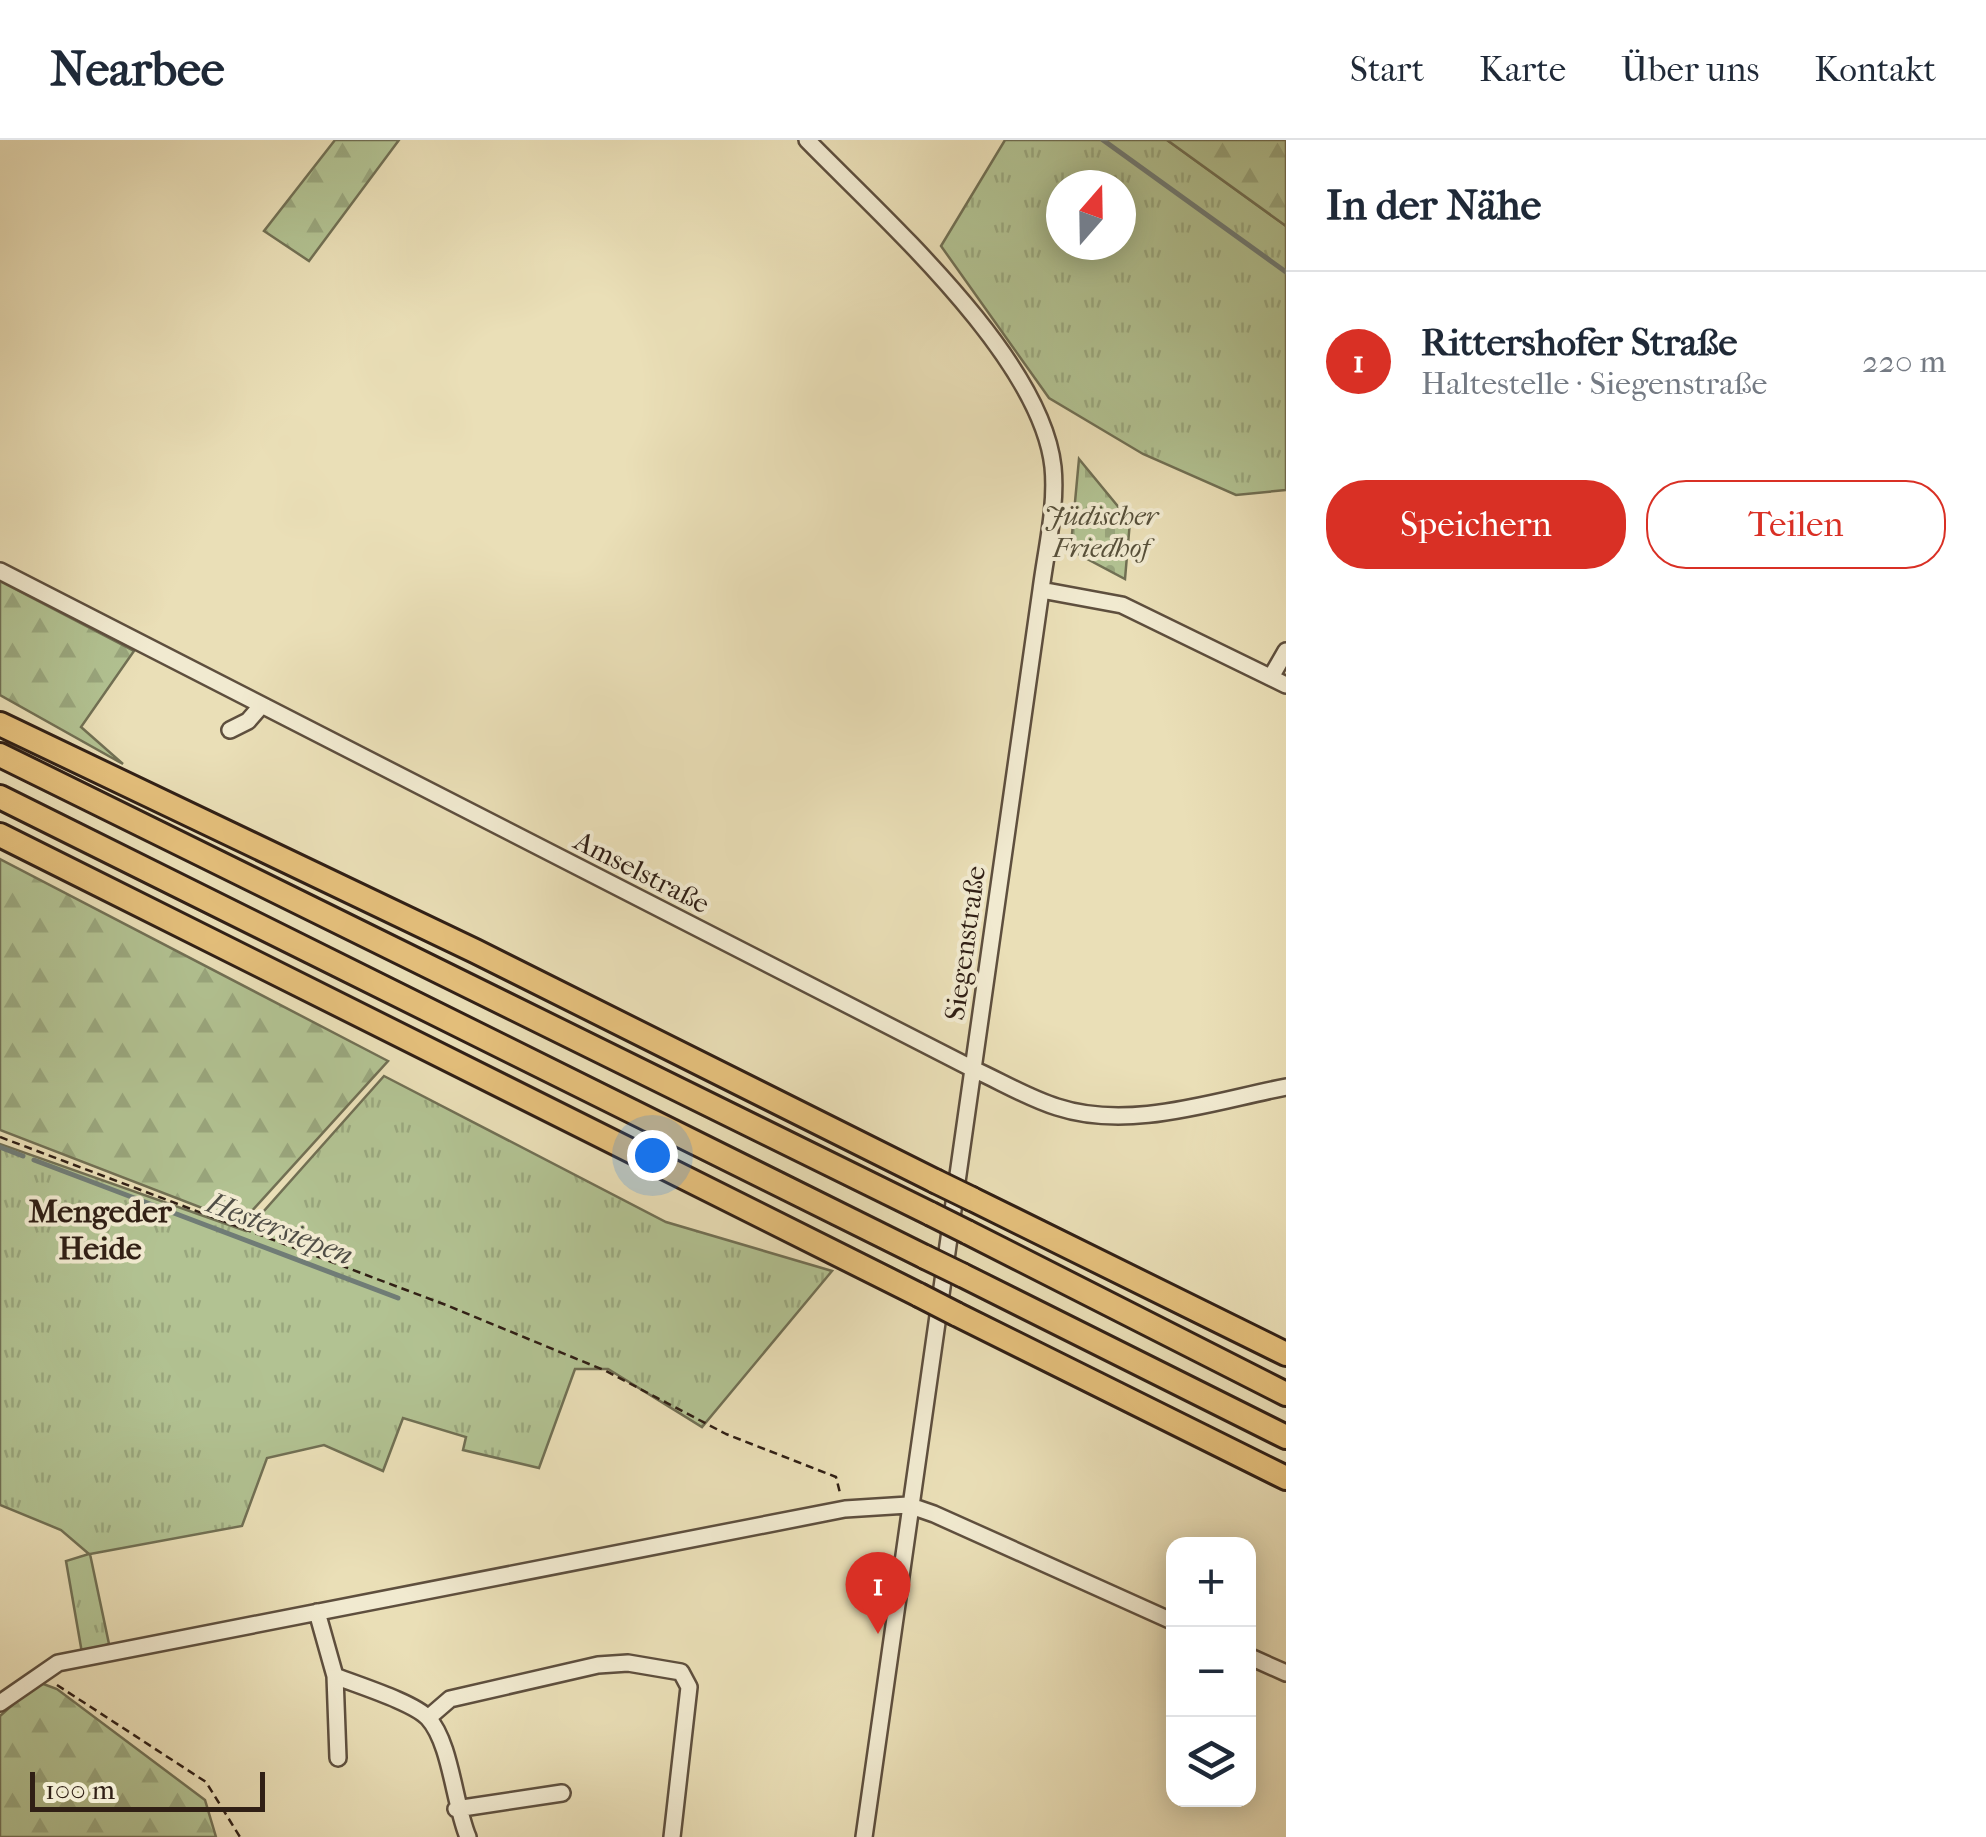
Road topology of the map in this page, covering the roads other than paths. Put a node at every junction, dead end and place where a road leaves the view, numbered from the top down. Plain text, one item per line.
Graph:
1 (807, 140) edge
2 (0, 571) edge
3 (1041, 590) junction
4 (1286, 651) edge
5 (1278, 681) edge
6 (261, 706) junction
7 (0, 724) edge
8 (230, 730) dead end
9 (0, 755) edge
10 (0, 797) edge
11 (0, 835) edge
12 (973, 1068) junction
13 (1286, 1087) edge
14 (1286, 1354) edge
15 (1286, 1394) edge
16 (1286, 1437) edge
17 (1286, 1478) edge
18 (908, 1505) junction
19 (316, 1612) junction
20 (1166, 1618) edge
21 (1256, 1660) edge
22 (1286, 1674) edge
23 (335, 1676) junction
24 (0, 1703) edge
25 (428, 1718) junction
26 (338, 1758) dead end
27 (562, 1794) dead end
28 (456, 1810) junction
29 (468, 1837) edge
30 (672, 1837) edge
31 (864, 1837) edge

1 - 3 street, Siegenstraße
2 - 6 street, Amselstraße
3 - 5 street
3 - 12 street, Siegenstraße
4 - 5 street
6 - 8 street
6 - 12 street, Amselstraße
7 - 14 highway, bridge
9 - 15 highway, bridge
10 - 16 highway, bridge
11 - 17 highway, bridge
12 - 13 street, Amselstraße
12 - 18 street, Siegenstraße
18 - 19 street
18 - 20 street
18 - 31 street, Siegenstraße
19 - 23 street
19 - 24 street
21 - 22 street
23 - 25 street
23 - 26 street
25 - 28 street
25 - 30 street
27 - 28 street
28 - 29 street

